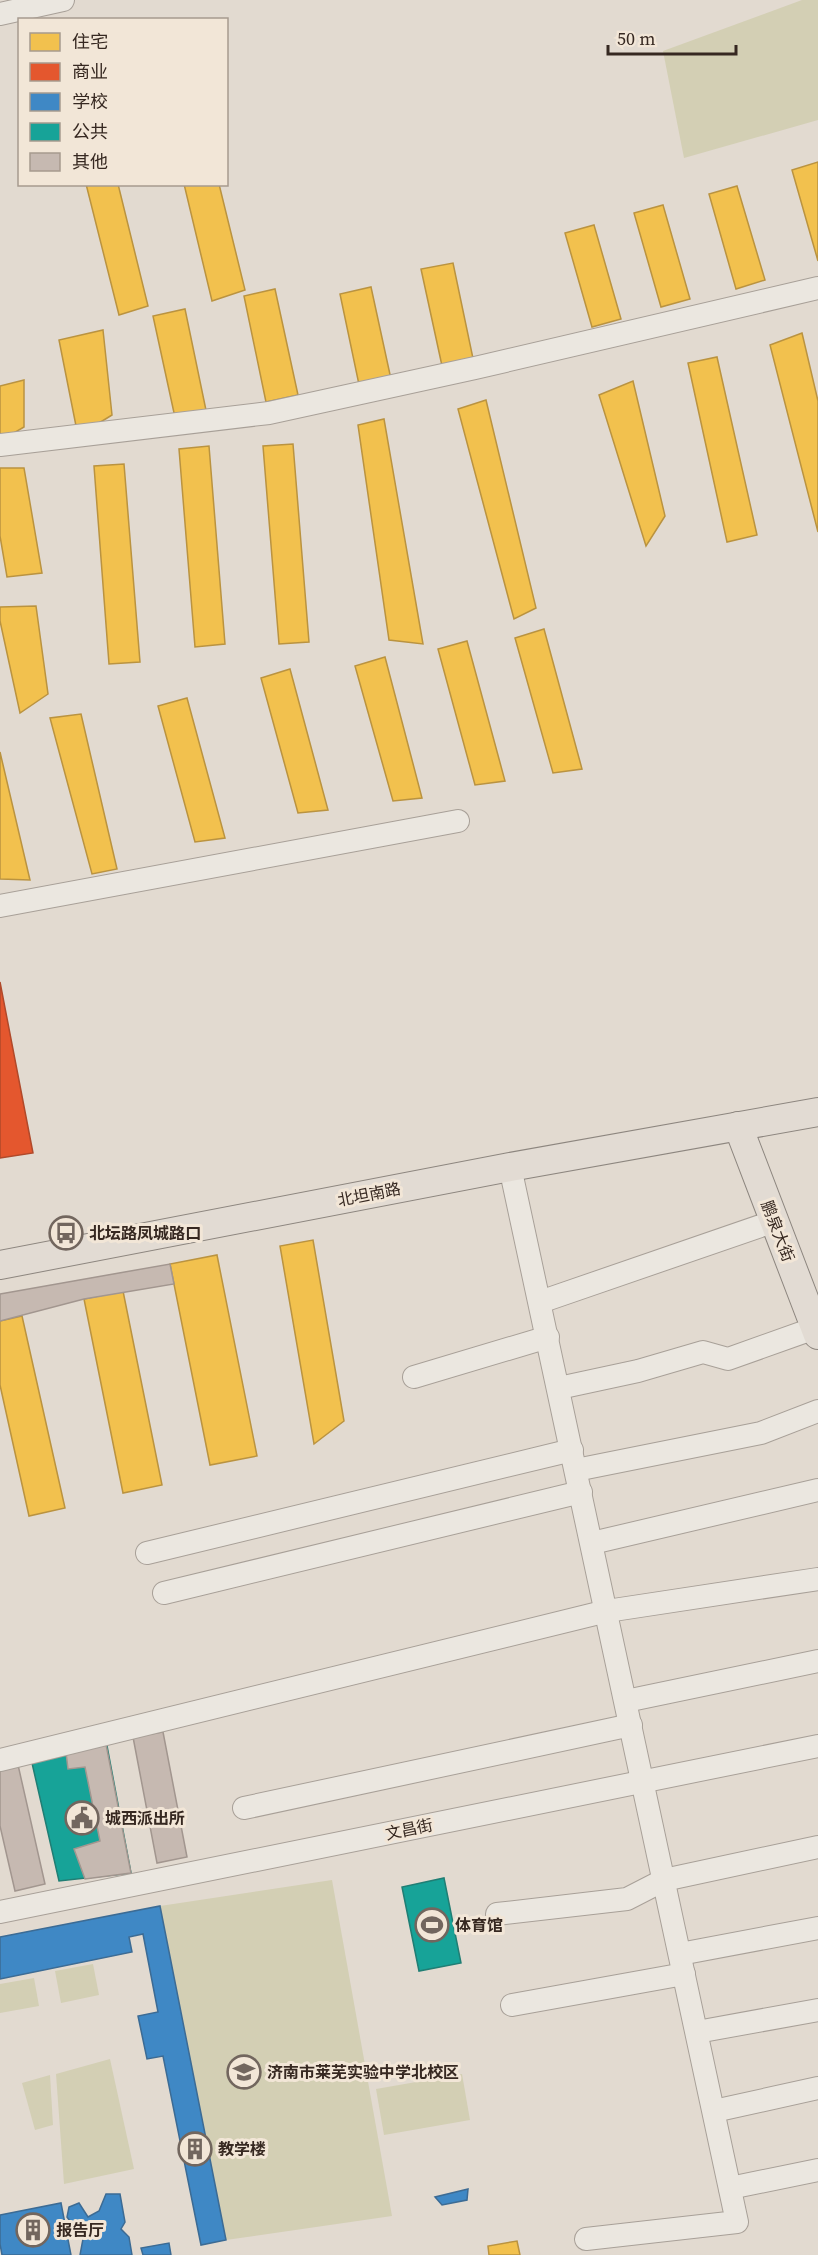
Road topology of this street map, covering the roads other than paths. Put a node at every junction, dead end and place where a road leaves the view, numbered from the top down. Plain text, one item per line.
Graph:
1 (63, 0) edge
2 (0, 14) edge
3 (818, 288) edge
4 (0, 445) edge
5 (458, 821) dead end
6 (0, 906) edge
7 (818, 1112) edge
8 (738, 1126) junction
9 (510, 1167) junction
10 (775, 1221) junction
11 (0, 1265) edge
12 (540, 1302) junction
13 (817, 1332) edge
14 (548, 1337) junction
15 (414, 1377) dead end
16 (559, 1388) junction
17 (818, 1411) edge
18 (574, 1460) junction
19 (818, 1490) edge
20 (581, 1492) junction
21 (592, 1543) junction
22 (147, 1553) dead end
23 (818, 1579) edge
24 (164, 1593) dead end
25 (607, 1611) junction
26 (818, 1661) edge
27 (626, 1701) junction
28 (631, 1725) junction
29 (818, 1746) edge
30 (0, 1760) edge
31 (244, 1808) dead end
32 (818, 1847) edge
33 (664, 1880) junction
34 (0, 1912) edge
35 (496, 1914) dead end
36 (818, 1928) edge
37 (682, 1964) junction
38 (512, 2005) dead end
39 (818, 2010) edge
40 (697, 2032) junction
41 (818, 2088) edge
42 (714, 2111) junction
43 (818, 2170) edge
44 (730, 2188) junction
45 (586, 2239) dead end

1 - 2 street
3 - 4 street
5 - 6 street
7 - 8 main road, 北坦南路
8 - 9 main road, 北坦南路
8 - 10 main road, 鹏泉大街
9 - 11 main road, 北坦南路
9 - 12 street
10 - 12 street
10 - 13 main road, 鹏泉大街
12 - 14 street
13 - 16 street
14 - 15 street
14 - 16 street
16 - 18 street
17 - 18 street
18 - 20 street
18 - 22 street
19 - 21 street
20 - 21 street
20 - 24 street
21 - 25 street
23 - 25 street
25 - 27 street
25 - 30 street
26 - 27 street
27 - 28 street
28 - 31 street
28 - 33 street
29 - 34 street, 文昌街
32 - 33 street
33 - 35 street
33 - 37 street
36 - 37 street
37 - 38 street
37 - 40 street
39 - 40 street
40 - 42 street
41 - 42 street
42 - 44 street
43 - 44 street
44 - 45 street

